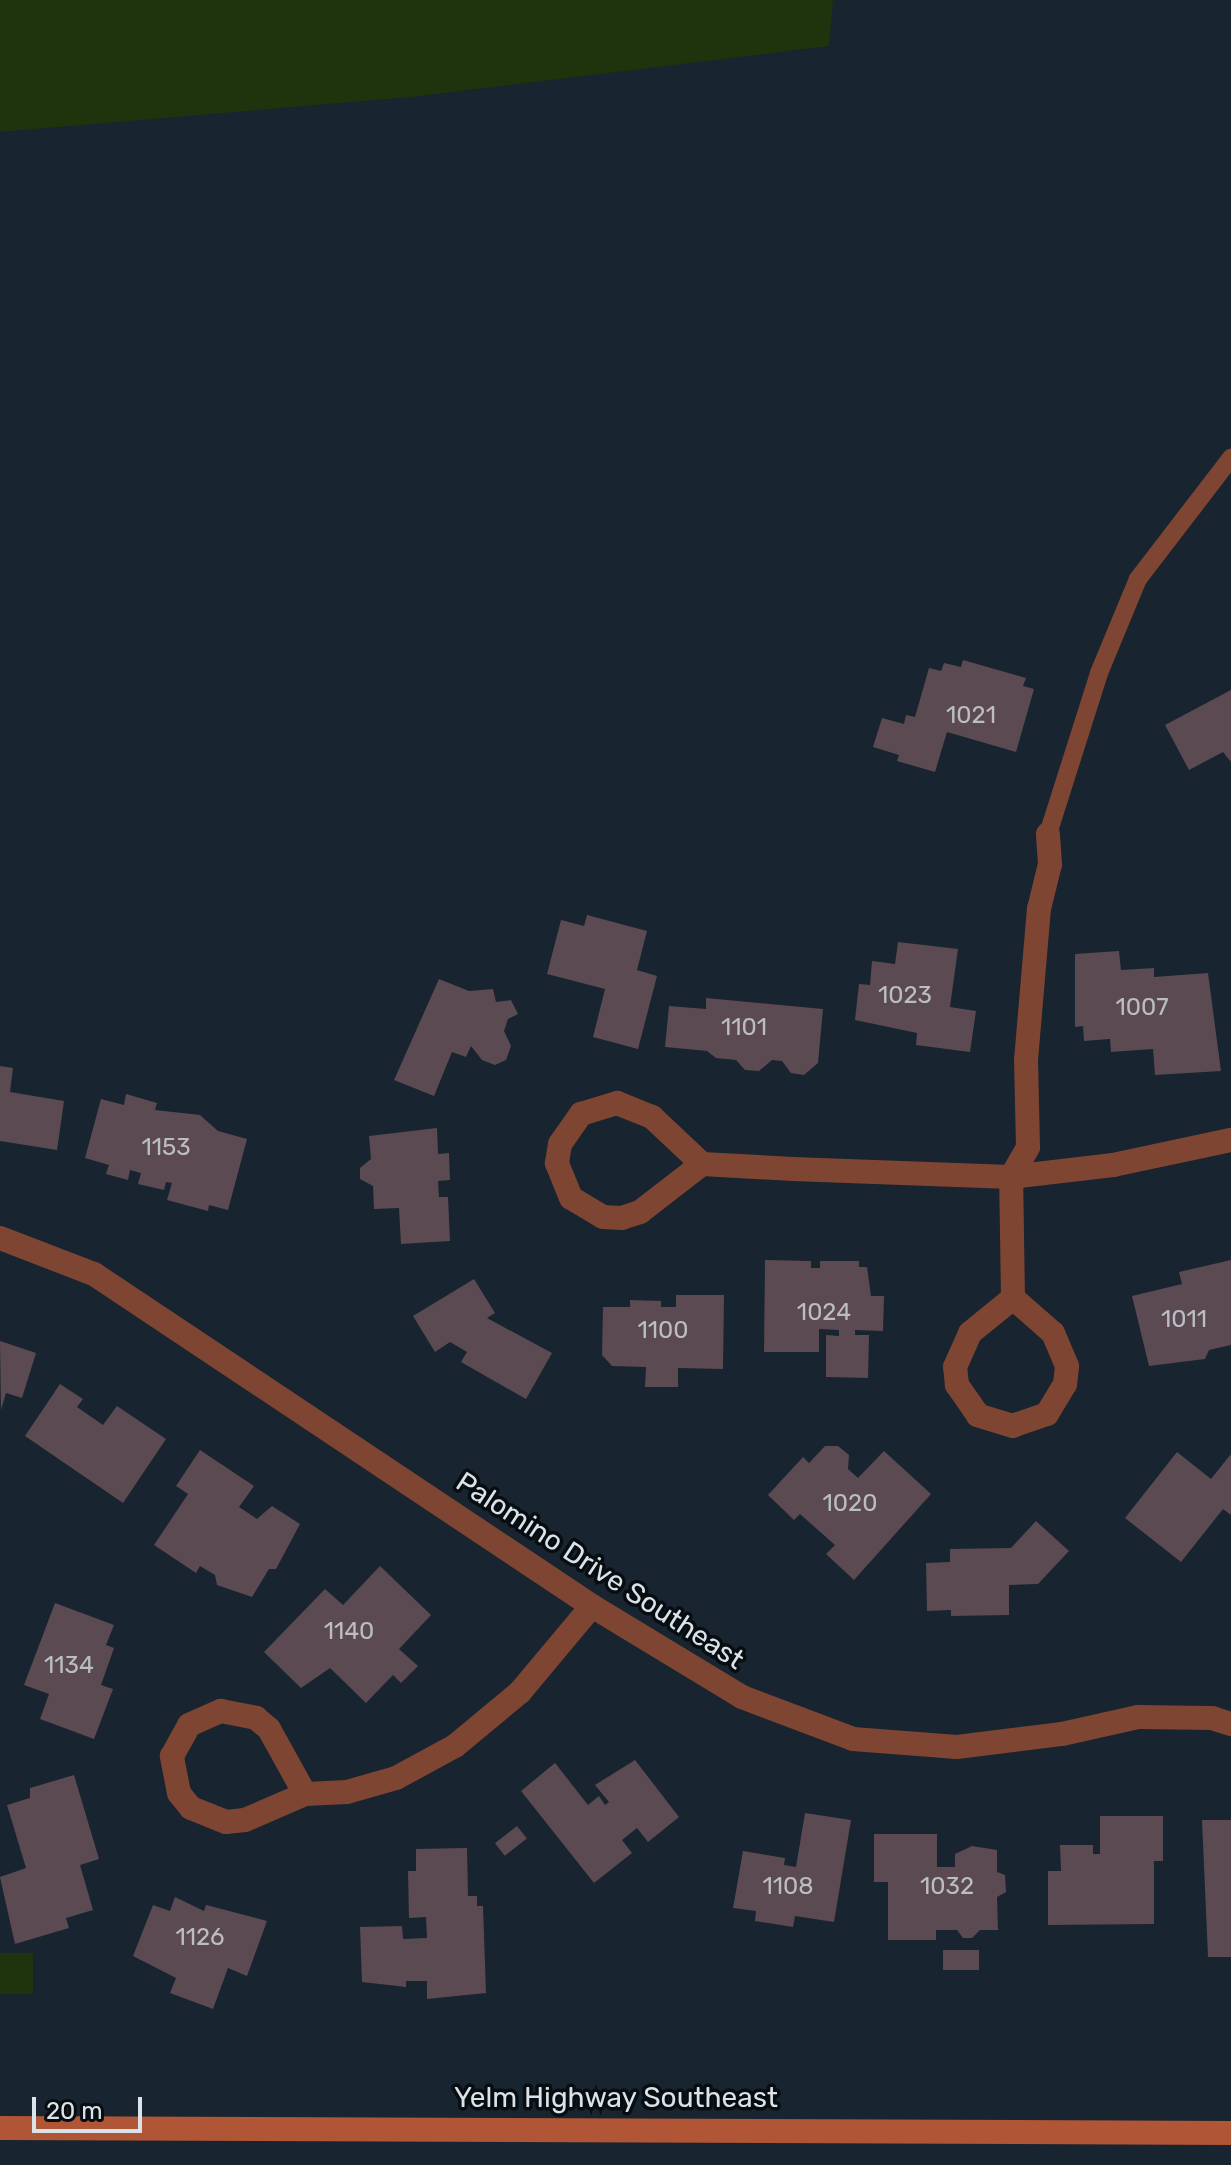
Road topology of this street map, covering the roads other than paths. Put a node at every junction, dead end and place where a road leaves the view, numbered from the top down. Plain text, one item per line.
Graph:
1 (1231, 458) edge
2 (1048, 834) joint
3 (1231, 1140) edge
4 (702, 1164) junction
5 (1011, 1177) junction
6 (0, 1238) edge
7 (1013, 1298) junction
8 (592, 1606) junction
9 (1231, 1724) edge
10 (305, 1794) junction
11 (0, 2128) edge
12 (1231, 2133) edge

1 - 2 lane
2 - 5 street
3 - 5 street
4 - 4 street
4 - 5 street
5 - 7 street
6 - 8 street, Palomino Drive Southeast
7 - 7 street
8 - 9 street, Palomino Drive Southeast
8 - 10 street
10 - 10 street
11 - 12 main road, Yelm Highway Southeast

